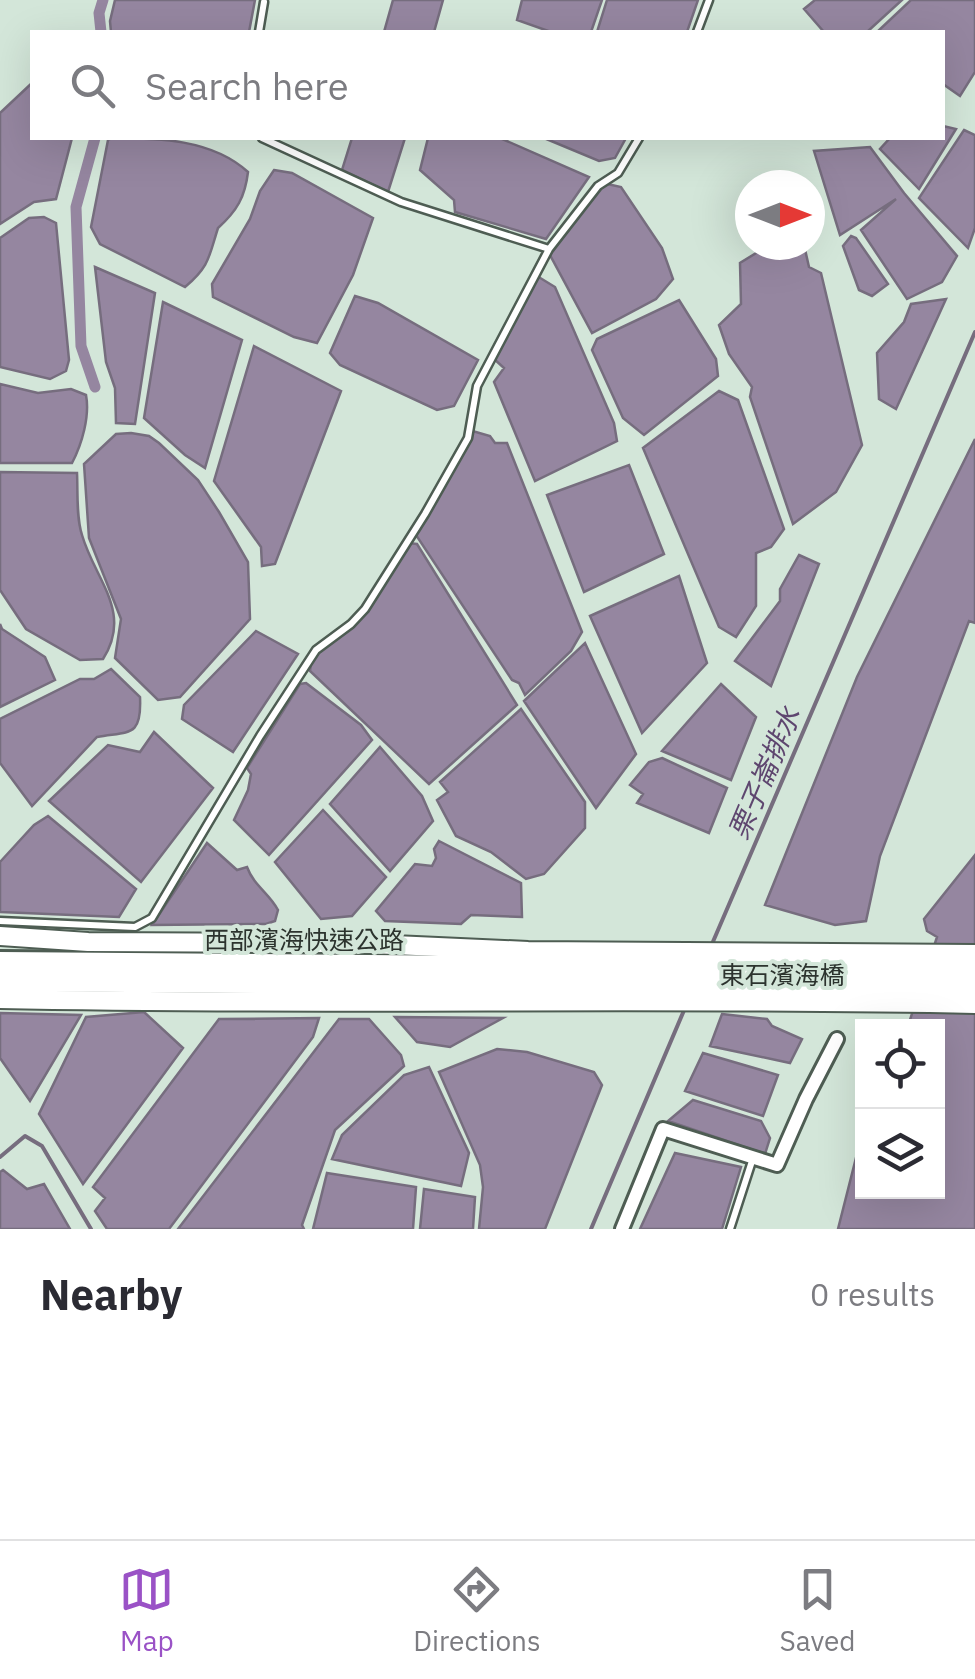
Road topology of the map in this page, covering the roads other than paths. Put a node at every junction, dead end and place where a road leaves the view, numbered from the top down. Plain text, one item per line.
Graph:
1 (709, 0) edge
2 (264, 2) edge
3 (259, 30) edge
4 (698, 30) edge
5 (266, 140) edge
6 (638, 140) edge
7 (549, 250) junction
8 (0, 921) edge
9 (0, 936) edge
10 (975, 954) edge
11 (0, 963) edge
12 (975, 971) edge
13 (603, 977) junction
14 (0, 980) edge
15 (975, 988) edge
16 (0, 999) edge
17 (975, 1004) edge
18 (838, 1039) dead end
19 (754, 1157) junction
20 (622, 1229) edge
21 (730, 1229) edge

1 - 4 lane
2 - 3 lane
5 - 7 lane
6 - 7 lane
7 - 8 lane
9 - 13 street
10 - 13 street, 東石濱海橋
11 - 13 highway, 西部濱海快速公路
12 - 13 highway, 東石濱海橋
13 - 14 highway, 西部濱海快速公路
13 - 15 highway, 東石濱海橋
13 - 16 street
13 - 17 street, 東石濱海橋
18 - 19 street
19 - 20 street
19 - 21 lane

